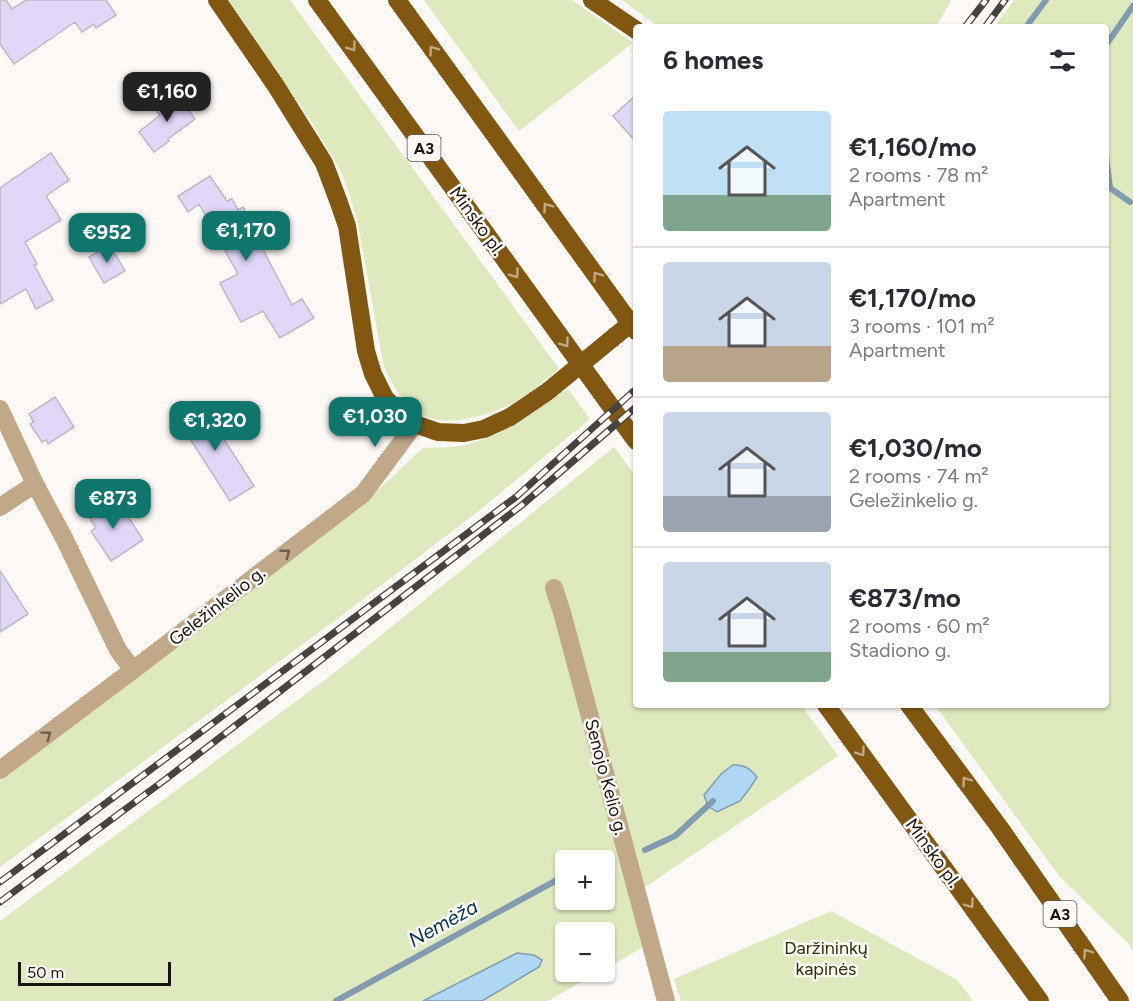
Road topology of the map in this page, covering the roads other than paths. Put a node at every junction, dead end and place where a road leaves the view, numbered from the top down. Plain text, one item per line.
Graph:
1 (217, 0) edge
2 (317, 0) edge
3 (397, 0) edge
4 (592, 0) edge
5 (633, 28) edge
6 (633, 321) edge
7 (633, 327) edge
8 (0, 409) edge
9 (415, 424) junction
10 (633, 437) edge
11 (35, 484) junction
12 (0, 507) edge
13 (555, 588) dead end
14 (133, 670) junction
15 (828, 708) edge
16 (911, 708) edge
17 (0, 770) edge
18 (666, 1001) edge
19 (1040, 1001) edge
20 (1120, 1001) edge

1 - 9 highway
2 -> 10 highway, Minsko pl. / A3
7 -> 3 highway
4 - 5 highway
6 - 9 highway
8 - 11 street
14 -> 9 street, Geležinkelio g.
11 - 12 street
11 - 14 street
13 - 18 street, Senojo Kelio g.
17 -> 14 street, Geležinkelio g.
15 -> 19 highway, Minsko pl.
20 -> 16 highway, A3

